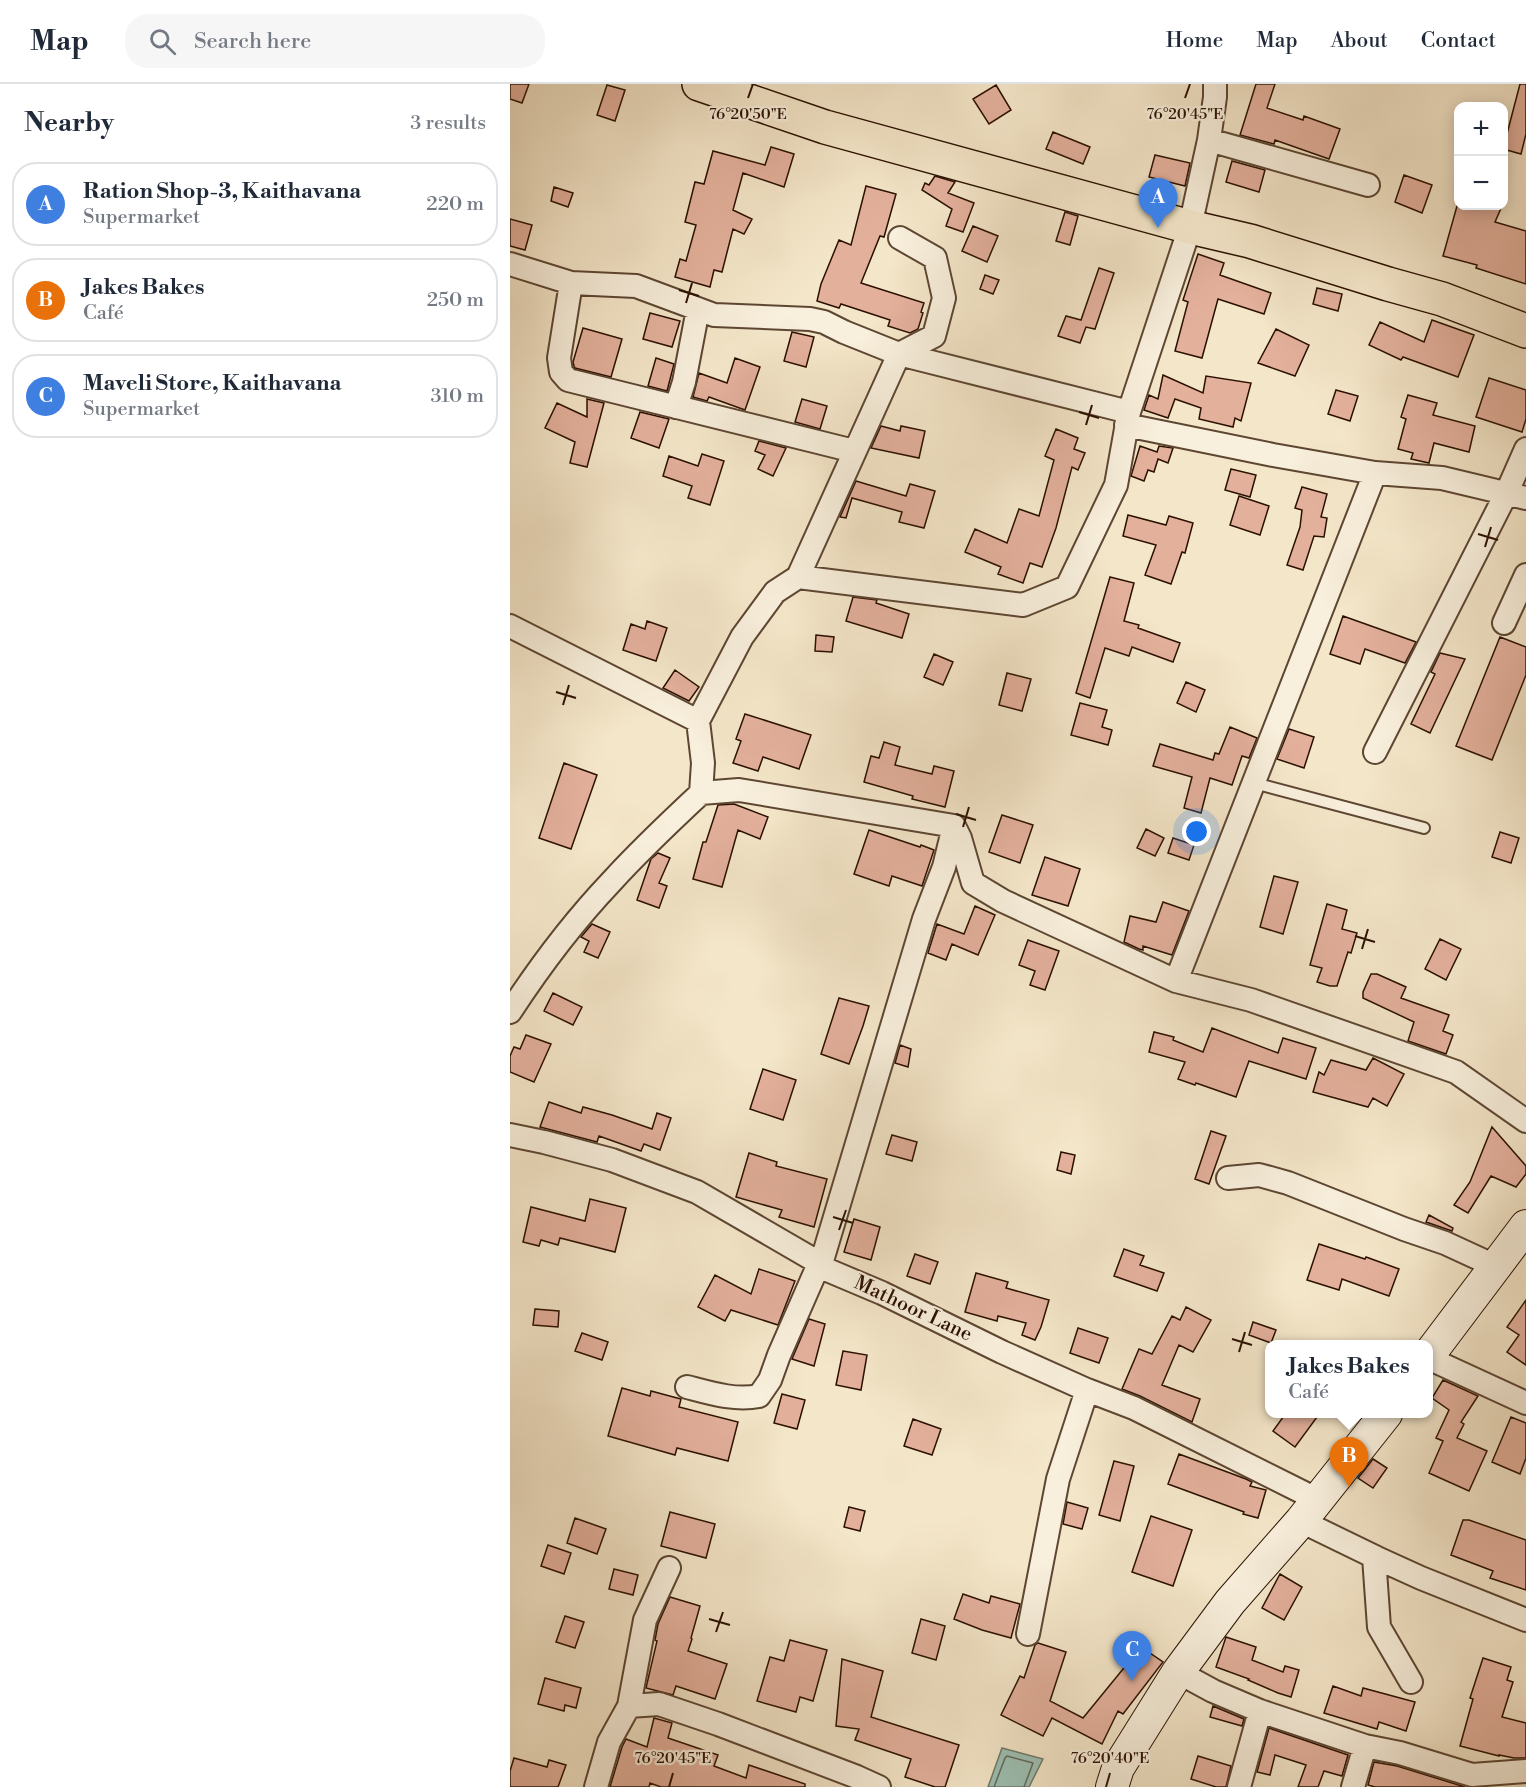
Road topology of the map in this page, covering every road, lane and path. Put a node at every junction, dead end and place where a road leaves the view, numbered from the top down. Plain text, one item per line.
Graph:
1 (699, 84) edge
2 (1215, 84) edge
3 (1209, 140) junction
4 (1368, 185) dead end
5 (1190, 227) junction
6 (900, 238) dead end
7 (510, 264) edge
8 (571, 283) junction
9 (698, 309) junction
10 (1526, 331) edge
11 (899, 354) junction
12 (676, 407) junction
13 (1128, 418) junction
14 (1526, 449) edge
15 (854, 452) junction
16 (1375, 473) junction
17 (1516, 495) edge
18 (1526, 575) edge
19 (798, 577) junction
20 (1504, 623) dead end
21 (510, 627) edge
22 (698, 721) junction
23 (1375, 752) dead end
24 (1254, 783) junction
25 (701, 793) junction
26 (954, 826) junction
27 (1424, 828) dead end
28 (1176, 981) junction
29 (510, 1012) edge
30 (1526, 1121) edge
31 (510, 1135) edge
32 (1228, 1178) dead end
33 (1526, 1226) edge
34 (819, 1265) junction
35 (1495, 1266) junction
36 (1433, 1350) edge
37 (1433, 1359) edge
38 (687, 1387) dead end
39 (1087, 1390) junction
40 (1526, 1403) edge
41 (1382, 1418) edge
42 (1309, 1510) junction
43 (1374, 1557) junction
44 (669, 1568) dead end
45 (1526, 1620) edge
46 (1028, 1634) dead end
47 (1178, 1672) junction
48 (1411, 1682) dead end
49 (629, 1706) junction
50 (1260, 1711) junction
51 (1365, 1746) junction
52 (1526, 1772) edge
53 (1470, 1781) edge
54 (596, 1787) edge
55 (879, 1787) edge
56 (1112, 1787) edge
57 (1239, 1787) edge
58 (1353, 1787) edge

1 - 5 main road
2 - 3 street
3 - 4 street
3 - 5 street
5 - 10 main road
5 - 13 street
6 - 11 street
7 - 8 street
8 - 9 street
8 - 12 street
9 - 11 street
9 - 12 street
11 - 13 street
11 - 15 street
12 - 15 street
13 - 16 street
13 - 19 street
14 - 17 street
15 - 19 street
16 - 17 street
16 - 24 street
17 - 23 street
18 - 20 street
19 - 22 street
21 - 22 street
22 - 25 street
24 - 27 lane
24 - 28 street
25 - 26 street
25 - 29 street
26 - 28 street
26 - 34 street
28 - 30 street
31 - 34 street, Mathoor Lane
32 - 35 street
33 - 35 main road
34 - 38 street
34 - 39 street, Mathoor Lane
35 - 36 main road
37 - 40 street
39 - 42 street, Mathoor Lane
39 - 46 street
41 - 42 main road
42 - 43 street, Mathoor Lane
42 - 47 main road
43 - 45 street, Mathoor Lane
43 - 48 street
44 - 49 street
47 - 50 street
47 - 56 main road
49 - 54 street
49 - 55 street
50 - 51 street
50 - 57 street
51 - 53 street
51 - 58 street
52 - 53 street

